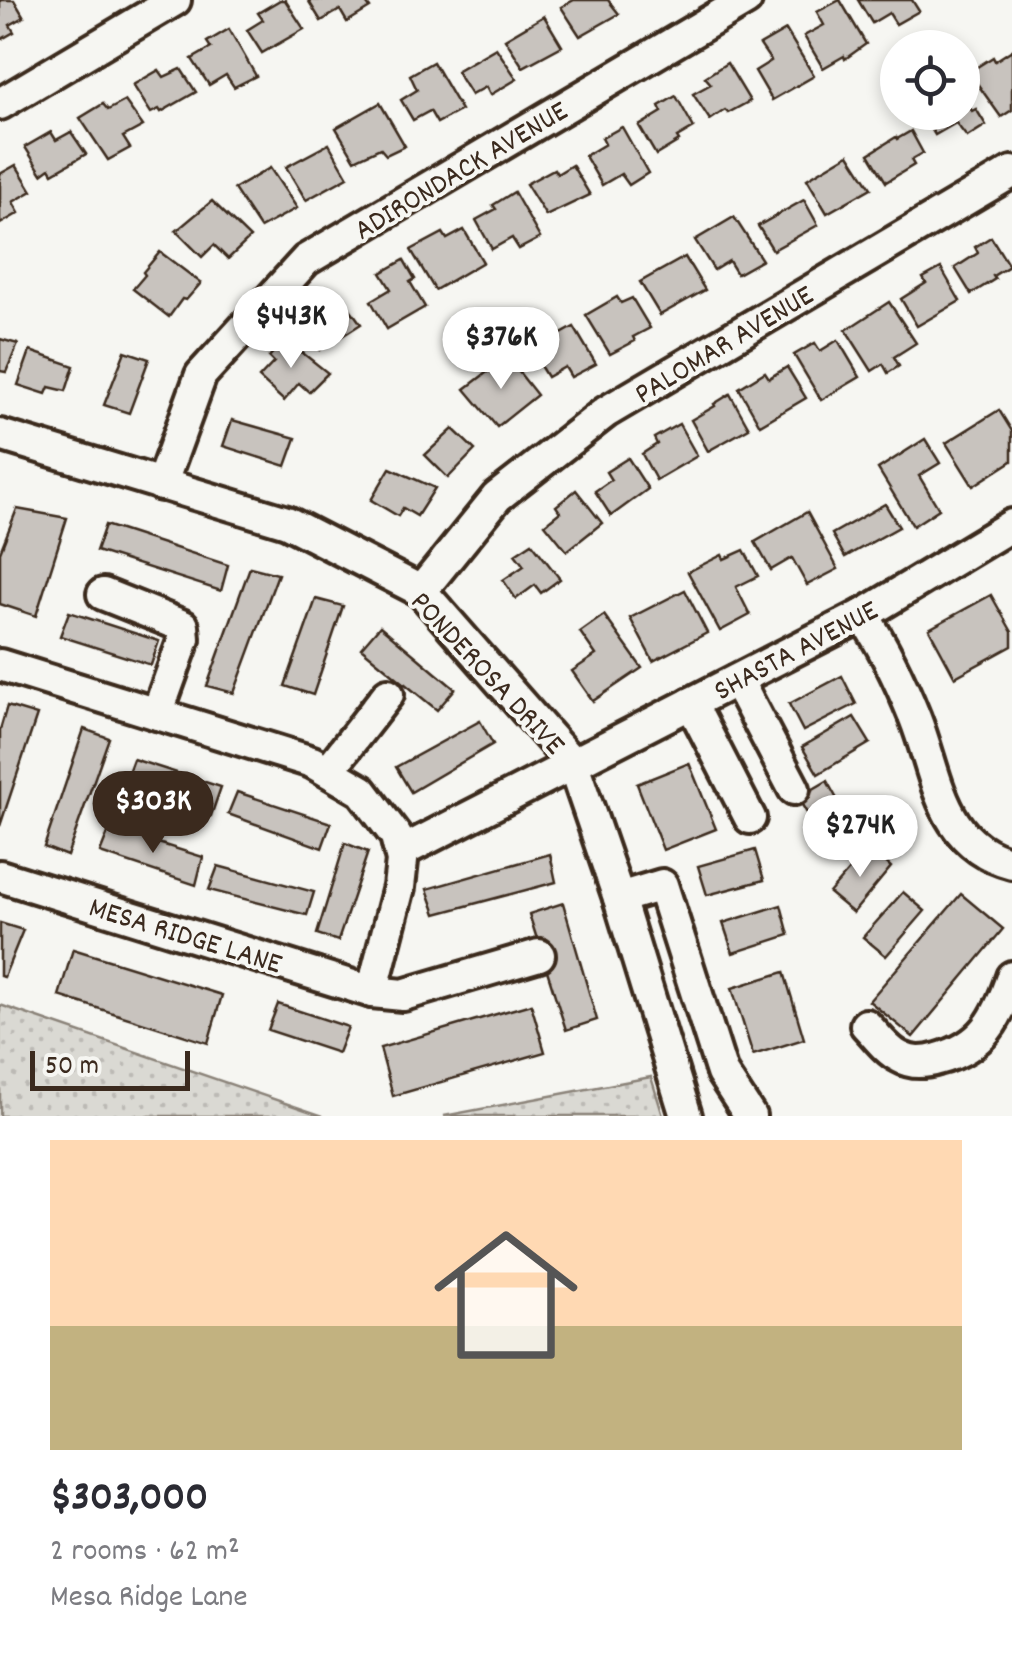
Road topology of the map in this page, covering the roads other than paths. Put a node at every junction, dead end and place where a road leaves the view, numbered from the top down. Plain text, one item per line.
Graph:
1 (175, 0) edge
2 (746, 0) edge
3 (0, 104) edge
4 (1012, 172) edge
5 (0, 435) edge
6 (161, 486) junction
7 (1012, 526) edge
8 (421, 591) junction
9 (103, 594) dead end
10 (863, 615) junction
11 (0, 665) edge
12 (738, 680) junction
13 (388, 694) dead end
14 (691, 704) junction
15 (157, 714) junction
16 (574, 764) junction
17 (328, 771) junction
18 (794, 789) dead end
19 (750, 818) dead end
20 (401, 852) junction
21 (1012, 863) edge
22 (0, 876) edge
23 (618, 898) junction
24 (539, 955) dead end
25 (1012, 977) edge
26 (372, 992) junction
27 (866, 1025) dead end
28 (686, 1116) edge
29 (750, 1116) edge

1 - 3 street
2 - 6 street, ADIRONDACK AVENUE
4 - 8 street, PALOMAR AVENUE
5 - 6 street, PONDEROSA DRIVE
6 - 8 street, PONDEROSA DRIVE
7 - 10 street, SHASTA AVENUE
8 - 16 street, PONDEROSA DRIVE
9 - 15 street
10 - 12 street, SHASTA AVENUE
10 - 21 street
11 - 15 street
12 - 14 street, SHASTA AVENUE
12 - 18 street
13 - 17 street
14 - 16 street, SHASTA AVENUE
14 - 19 street
15 - 17 street
16 - 20 street, SHASTA AVENUE
16 - 23 street, PONDEROSA DRIVE
17 - 20 street
20 - 26 street
22 - 26 street, MESA RIDGE LANE
23 - 28 street, PONDEROSA DRIVE
23 - 29 street
24 - 26 street, MESA RIDGE LANE
25 - 27 street

